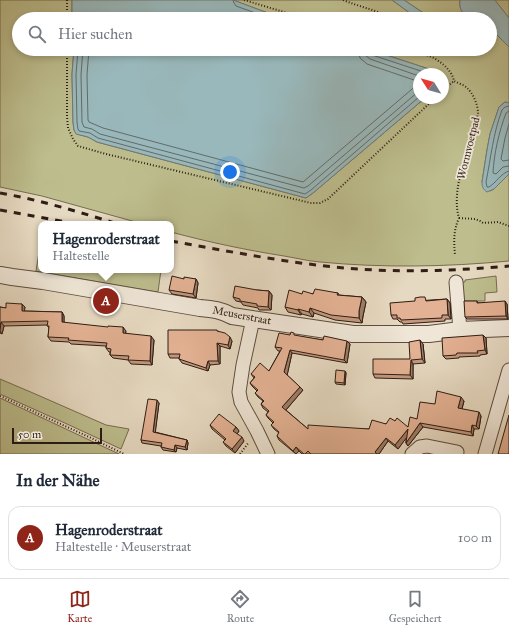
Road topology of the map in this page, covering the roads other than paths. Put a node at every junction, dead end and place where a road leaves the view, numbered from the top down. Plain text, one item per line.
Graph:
1 (0, 275) edge
2 (456, 282) dead end
3 (253, 318) junction
4 (509, 328) edge
5 (460, 330) junction
6 (509, 370) edge
7 (457, 452) dead end
8 (268, 454) edge
9 (412, 454) edge
10 (485, 454) edge

1 - 3 street, Meuserstraat
2 - 5 street
3 - 5 street, Meuserstraat
3 - 8 street
4 - 5 street, Meuserstraat
6 - 10 street
7 - 9 street

